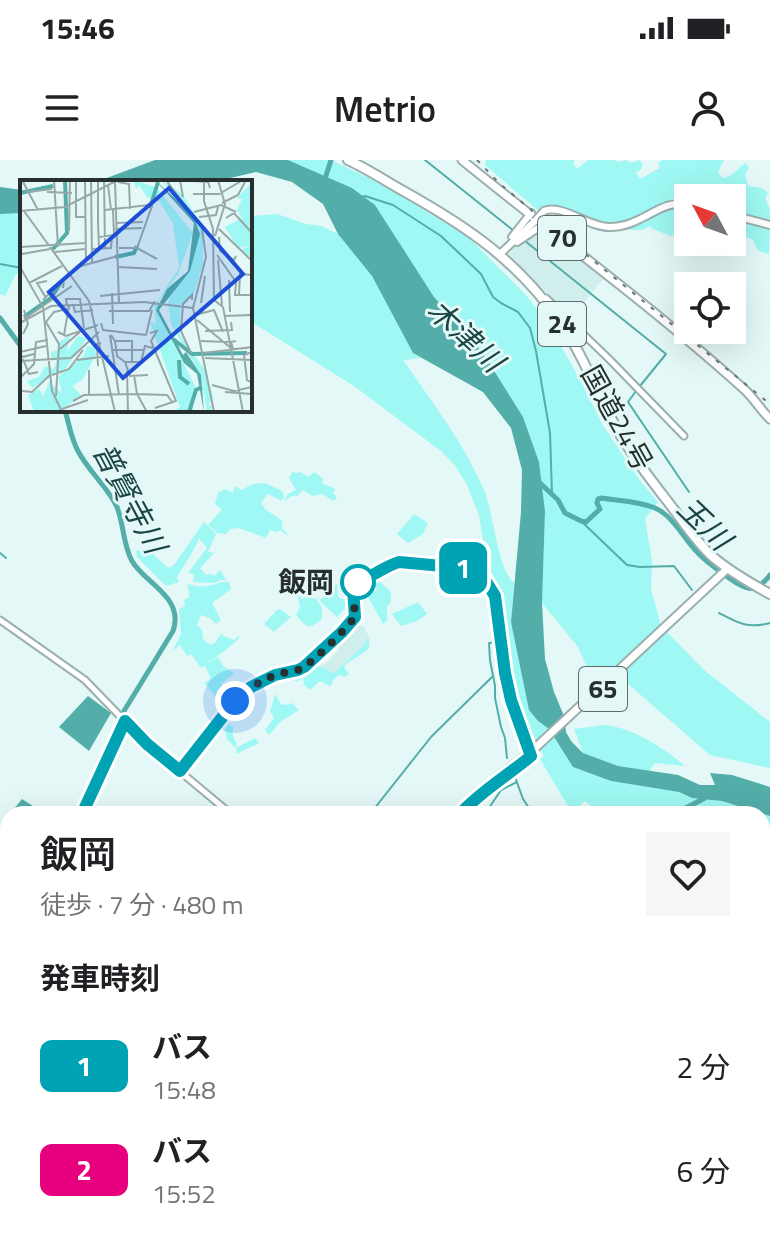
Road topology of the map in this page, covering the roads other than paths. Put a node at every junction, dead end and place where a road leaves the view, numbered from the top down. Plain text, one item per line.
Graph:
1 (348, 160) edge
2 (462, 160) edge
3 (674, 204) edge
4 (533, 217) junction
5 (746, 219) edge
6 (544, 224) junction
7 (770, 225) edge
8 (503, 250) junction
9 (536, 290) junction
10 (770, 419) edge
11 (684, 436) dead end
12 (727, 569) junction
13 (481, 573) dead end
14 (361, 580) dead end
15 (762, 589) edge
16 (0, 620) edge
17 (511, 700) dead end
18 (125, 720) junction
19 (180, 771) junction
20 (86, 806) edge
21 (222, 806) edge
22 (467, 806) edge

1 - 8 highway, 国道24号 / 24
2 - 4 main road, 70
3 - 4 main road, bridge
4 - 6 main road, 70
4 - 8 main road
5 - 7 main road
6 - 8 main road
6 - 10 main road, 70
8 - 9 highway, 国道24号 / 24
9 - 11 street
9 - 12 highway, 国道24号 / 24
12 - 15 highway, 国道24号 / 24
12 - 22 main road, 65
13 - 17 main road
14 - 19 street
16 - 18 street
18 - 19 street
18 - 20 street
19 - 21 street

